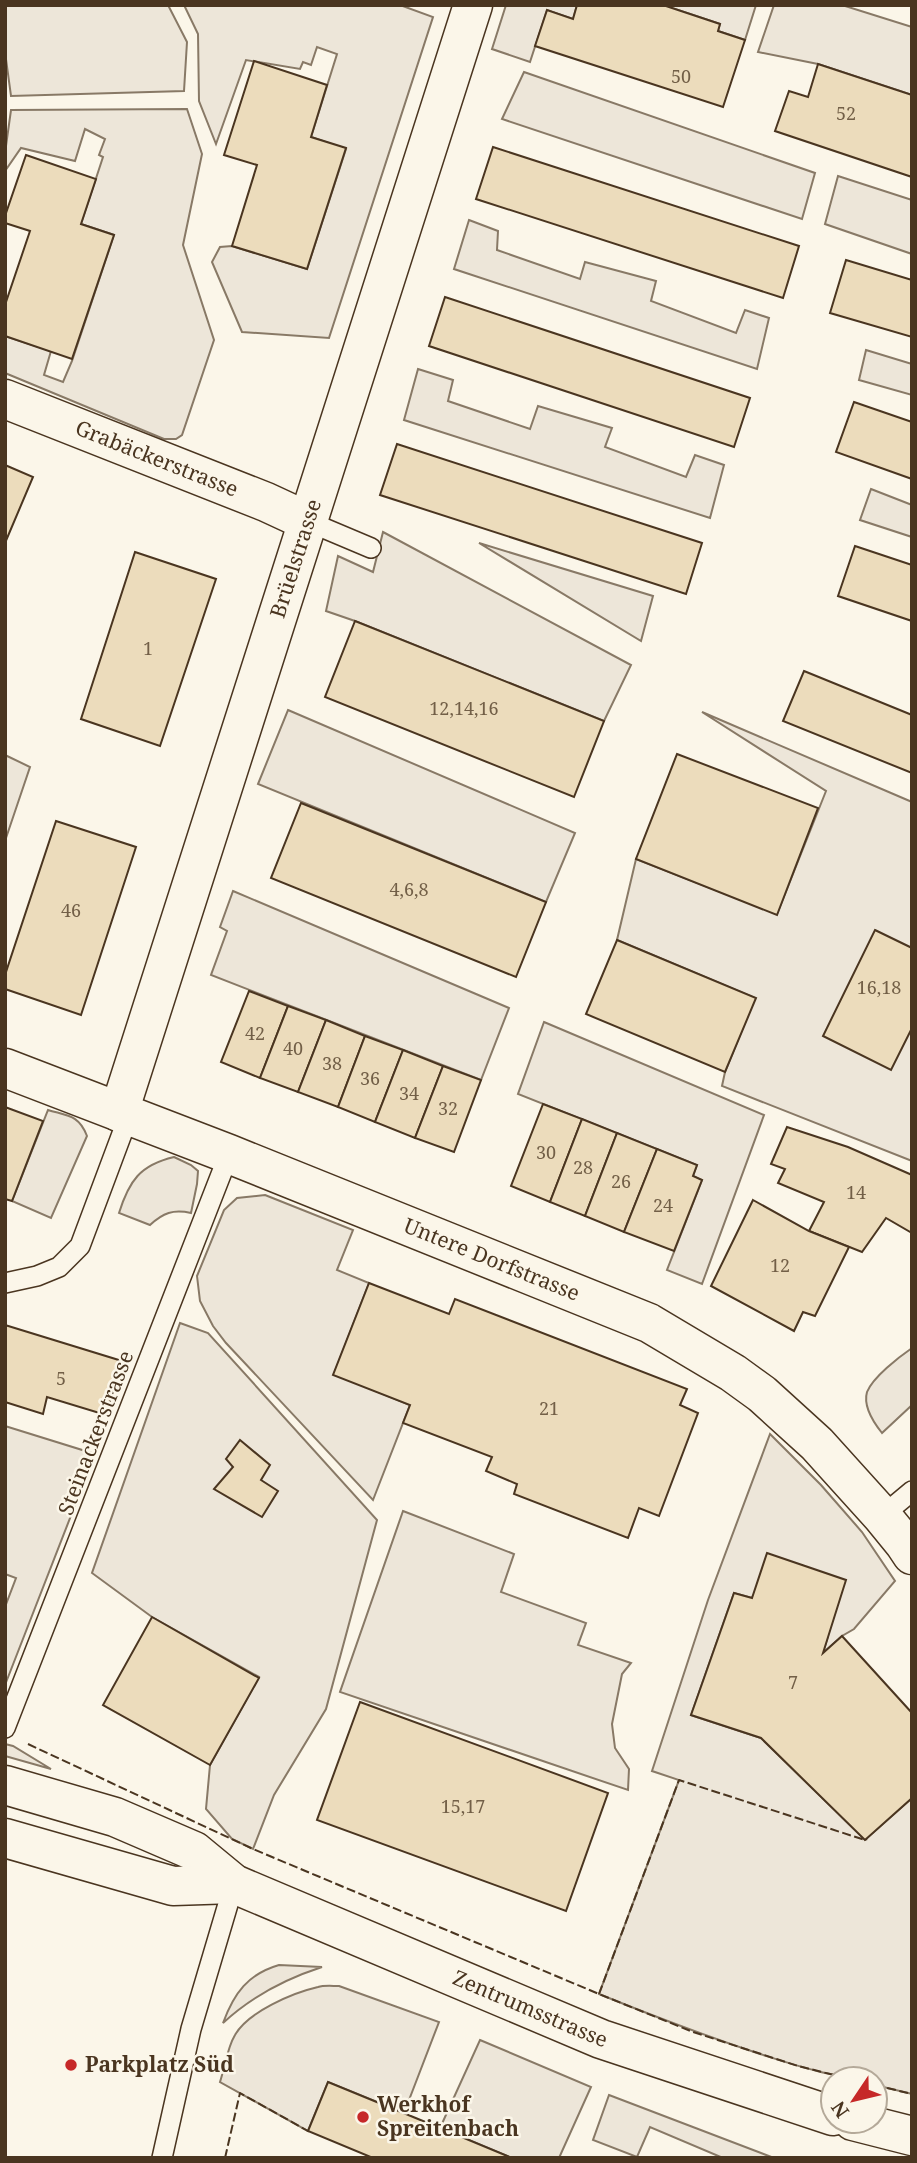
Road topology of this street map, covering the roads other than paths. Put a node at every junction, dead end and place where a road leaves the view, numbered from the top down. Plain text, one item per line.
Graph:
1 (473, 5) edge
2 (5, 399) edge
3 (306, 522) junction
4 (371, 548) dead end
5 (5, 1068) edge
6 (124, 1114) junction
7 (229, 1154) junction
8 (5, 1283) edge
9 (912, 1491) edge
10 (882, 1516) junction
11 (912, 1555) edge
12 (5, 1728) edge
13 (5, 1785) edge
14 (5, 1838) edge
15 (234, 1884) junction
16 (819, 2111) edge
17 (889, 2130) edge
18 (912, 2136) edge
19 (162, 2158) edge

1 - 3 street, Brüelstrasse
2 - 3 street, Grabäckerstrasse
3 - 4 lane
3 - 6 street, Brüelstrasse
5 - 6 street, Untere Dorfstrasse
6 - 7 street, Untere Dorfstrasse
6 - 8 lane
7 - 10 street, Untere Dorfstrasse
7 - 12 lane, Steinackerstrasse
9 - 10 lane
10 - 11 street, Untere Dorfstrasse
13 - 15 street, Zentrumsstrasse
14 - 15 street, Zentrumsstrasse
15 - 16 street, Zentrumsstrasse
15 - 19 lane
17 - 18 street

